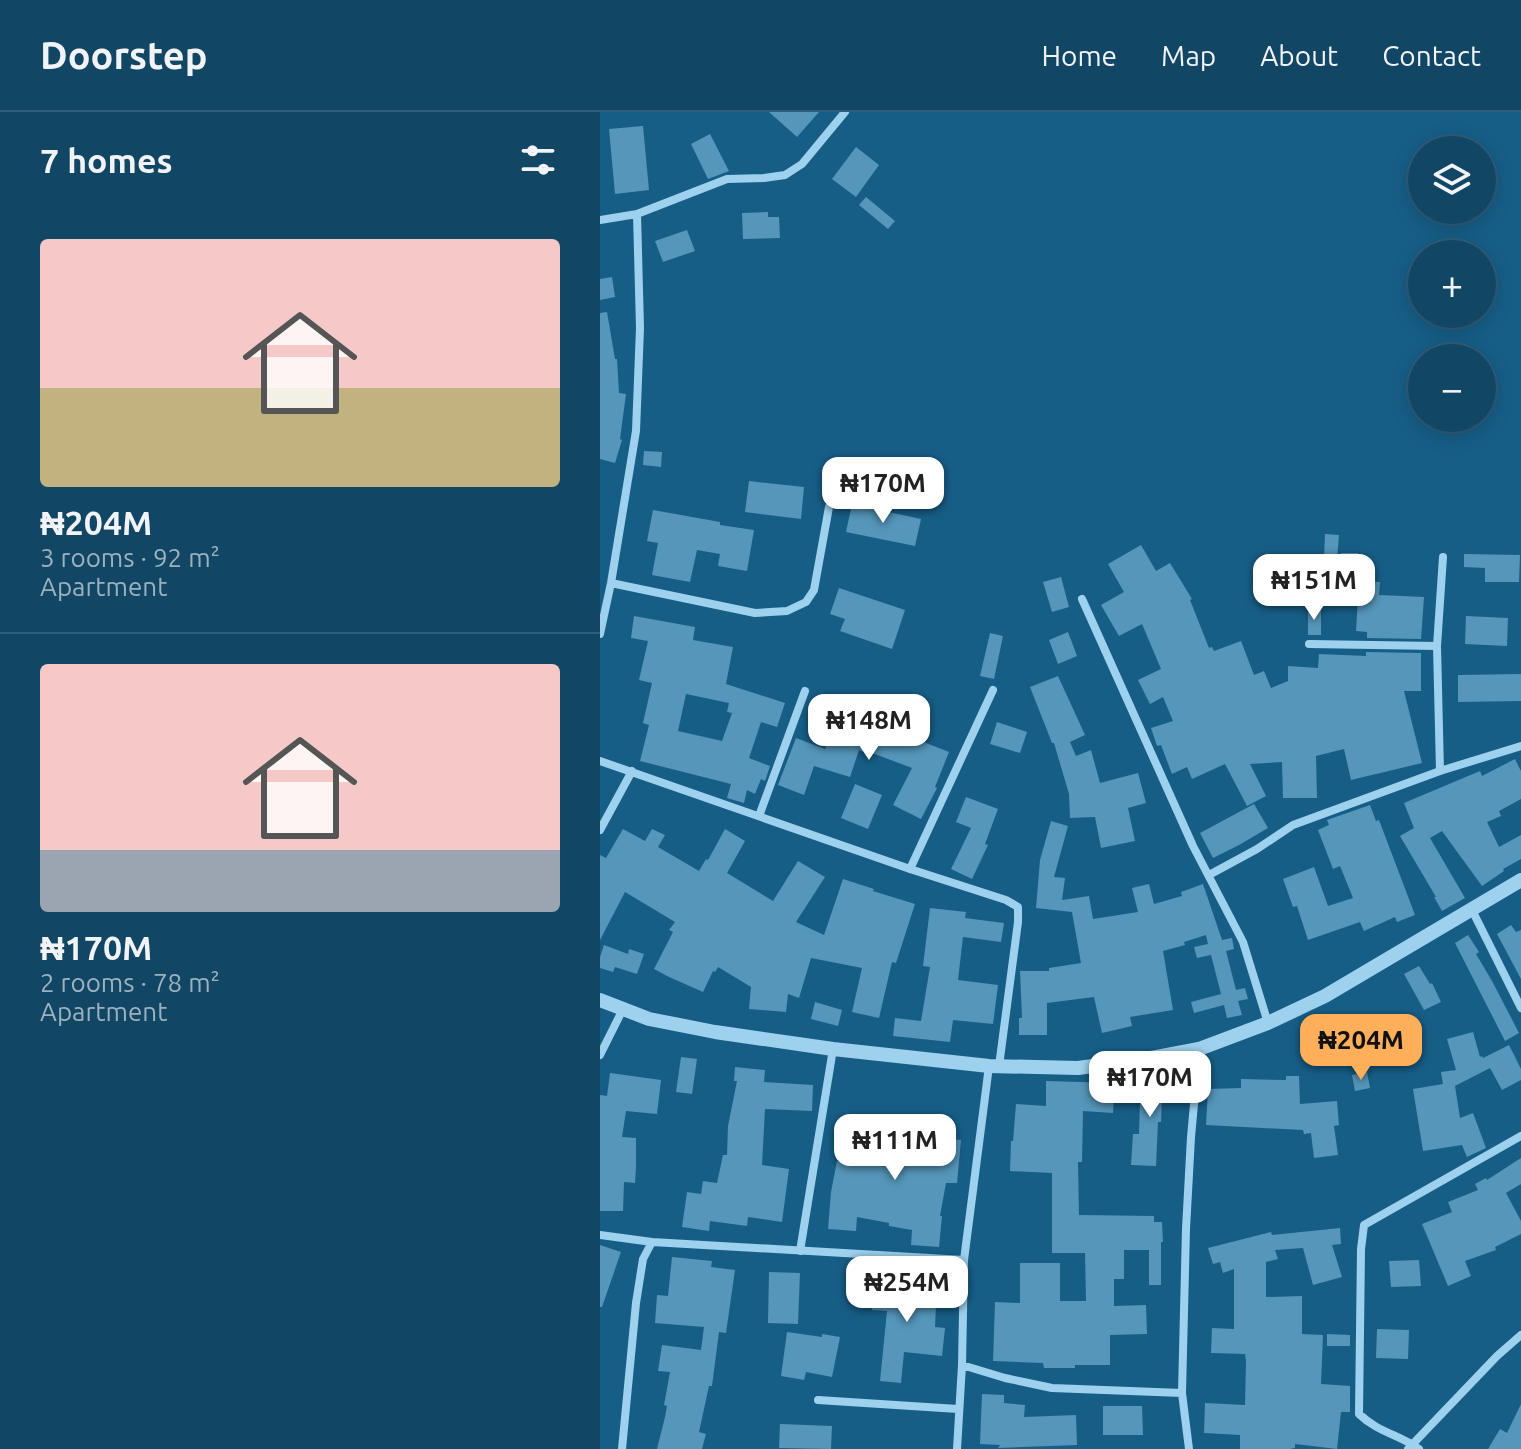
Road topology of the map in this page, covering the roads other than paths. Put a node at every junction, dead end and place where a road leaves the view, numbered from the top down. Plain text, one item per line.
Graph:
1 (845, 112) edge
2 (637, 214) junction
3 (600, 220) edge
4 (829, 507) dead end
5 (1443, 557) dead end
6 (611, 583) junction
7 (1082, 599) dead end
8 (600, 634) edge
9 (1309, 644) dead end
10 (1437, 646) junction
11 (993, 690) dead end
12 (805, 691) dead end
13 (1521, 746) edge
14 (600, 761) edge
15 (632, 771) junction
16 (1440, 771) junction
17 (759, 816) junction
18 (600, 830) edge
19 (910, 869) junction
20 (1209, 875) junction
21 (1521, 880) edge
22 (1472, 910) junction
23 (600, 1000) edge
24 (1521, 1008) edge
25 (623, 1009) junction
26 (1268, 1023) junction
27 (833, 1049) junction
28 (1199, 1049) junction
29 (600, 1055) edge
30 (994, 1066) junction
31 (1521, 1136) edge
32 (600, 1235) edge
33 (652, 1242) junction
34 (800, 1251) junction
35 (964, 1260) junction
36 (1521, 1335) edge
37 (962, 1365) junction
38 (1182, 1393) junction
39 (818, 1400) dead end
40 (958, 1409) junction
41 (1413, 1447) edge
42 (622, 1449) edge
43 (957, 1449) edge
44 (1189, 1449) edge

1 - 2 street
2 - 3 street
2 - 6 street
4 - 6 street
5 - 10 street
6 - 8 street
7 - 20 street
9 - 10 street
10 - 16 street
11 - 19 street
12 - 17 street
13 - 16 street
14 - 15 street
15 - 17 street
15 - 18 street
16 - 20 street
17 - 19 street
19 - 30 street
20 - 26 street
21 - 22 street
22 - 24 street
22 - 26 street
23 - 25 street
25 - 27 street
25 - 29 street
26 - 28 street
27 - 30 street
27 - 34 street
28 - 30 street
28 - 38 street
30 - 35 street
31 - 41 street
32 - 33 street
33 - 34 street
33 - 42 street
34 - 35 street
35 - 37 street
36 - 41 street
37 - 38 street
37 - 40 street
38 - 44 street
39 - 40 street
40 - 43 street

